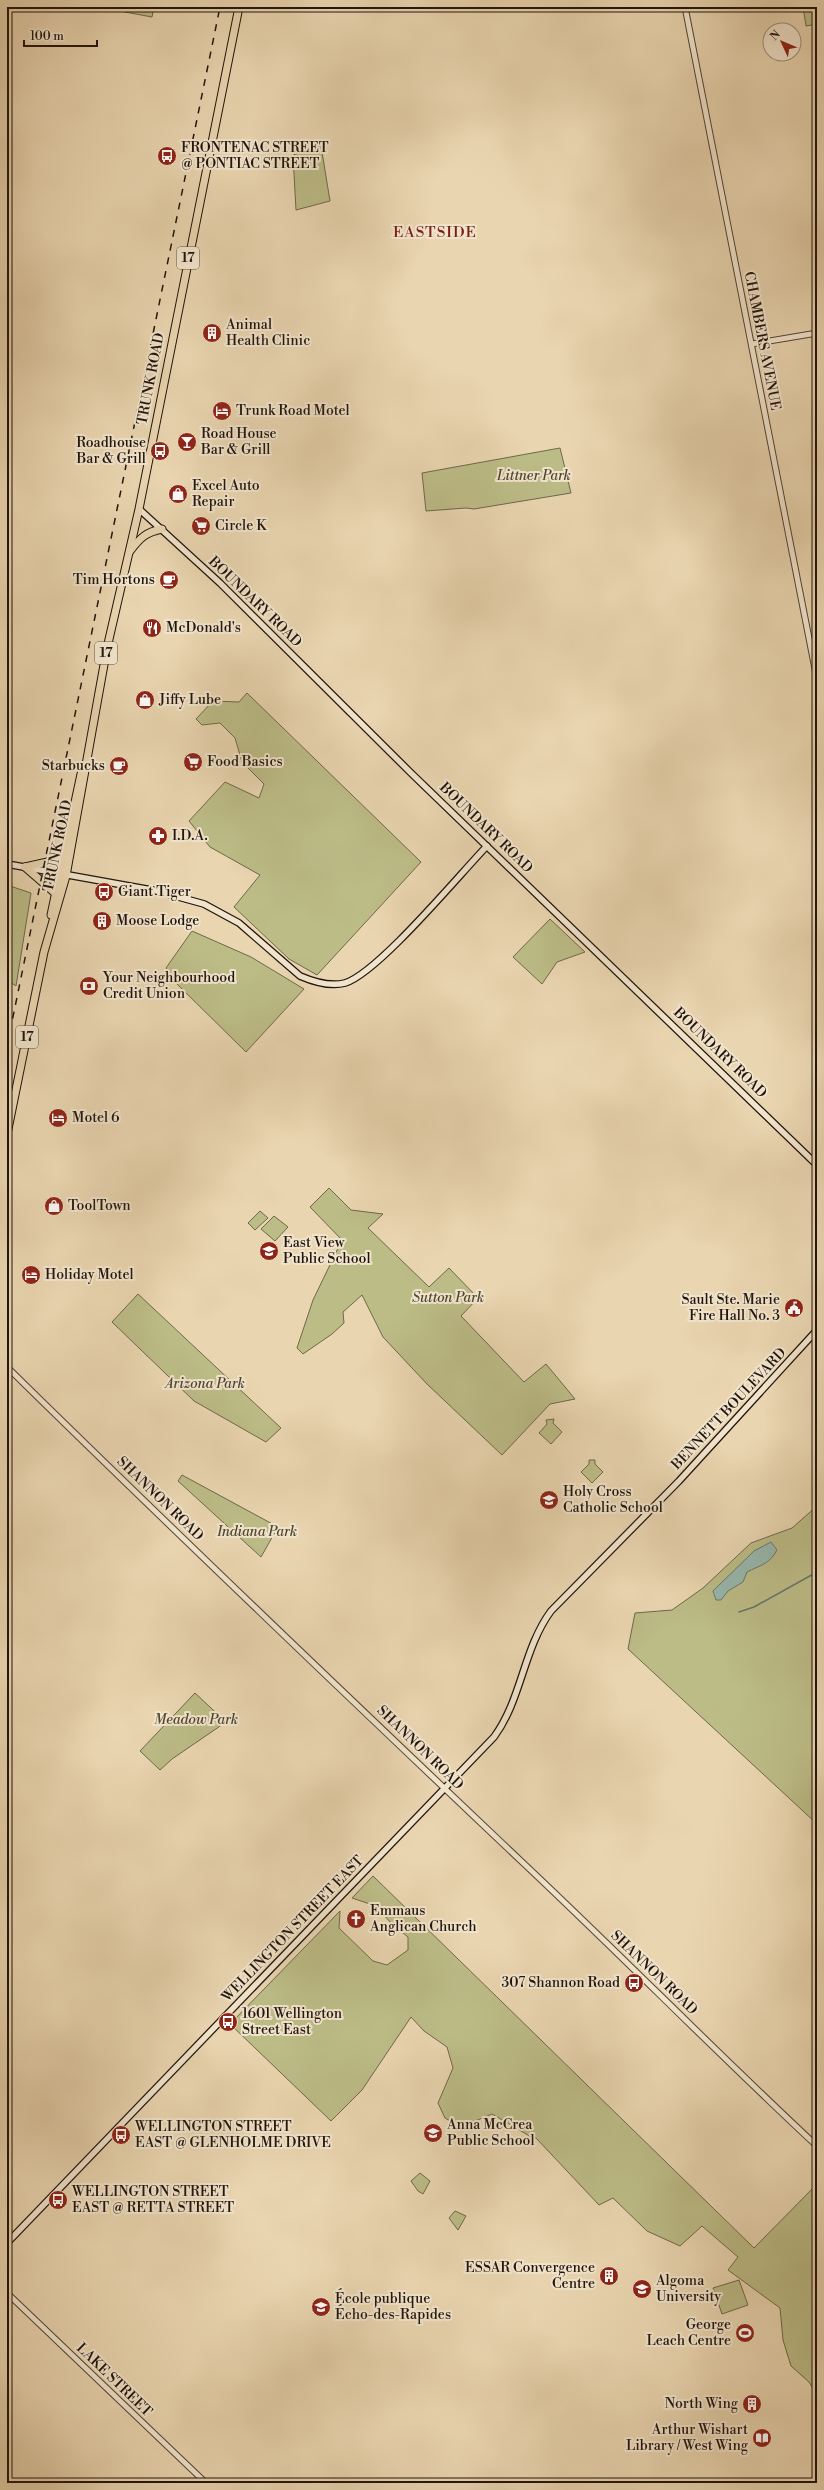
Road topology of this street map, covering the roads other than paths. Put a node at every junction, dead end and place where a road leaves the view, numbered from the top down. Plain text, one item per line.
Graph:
1 (239, 7) edge
2 (685, 7) edge
3 (817, 333) edge
4 (752, 344) junction
5 (139, 509) junction
6 (162, 529) junction
7 (128, 553) junction
8 (817, 678) edge
9 (87, 755) junction
10 (487, 846) junction
11 (65, 851) junction
12 (7, 864) edge
13 (25, 867) junction
14 (63, 875) junction
15 (55, 893) junction
16 (47, 941) junction
17 (7, 1134) edge
18 (817, 1165) edge
19 (817, 1330) edge
20 (7, 1367) edge
21 (556, 1606) joint
22 (444, 1789) junction
23 (817, 2146) edge
24 (7, 2243) edge
25 (7, 2293) edge
26 (206, 2483) edge

1 - 5 highway, TRUNK ROAD / 17
2 - 4 street, CHAMBERS AVENUE
3 - 4 street
4 - 8 street, CHAMBERS AVENUE
5 - 6 main road, BOUNDARY ROAD
5 - 7 highway, TRUNK ROAD / 17
6 - 7 highway
6 - 10 main road, BOUNDARY ROAD
7 - 9 highway, TRUNK ROAD / 17
9 - 11 highway, TRUNK ROAD / 17
9 - 14 highway, TRUNK ROAD / 17
10 - 14 main road
10 - 18 main road, BOUNDARY ROAD
11 - 13 highway
11 - 14 highway, TRUNK ROAD / 17
12 - 13 main road
13 - 14 main road
13 - 15 highway
14 - 15 highway, TRUNK ROAD / 17
14 - 16 highway, TRUNK ROAD / 17
15 - 16 highway, TRUNK ROAD / 17
16 - 17 highway, TRUNK ROAD / 17
19 - 21 main road, BENNETT BOULEVARD
20 - 22 street, SHANNON ROAD
21 - 22 main road, WELLINGTON STREET EAST
22 - 23 street, SHANNON ROAD
22 - 24 main road, WELLINGTON STREET EAST
25 - 26 street, LAKE STREET

